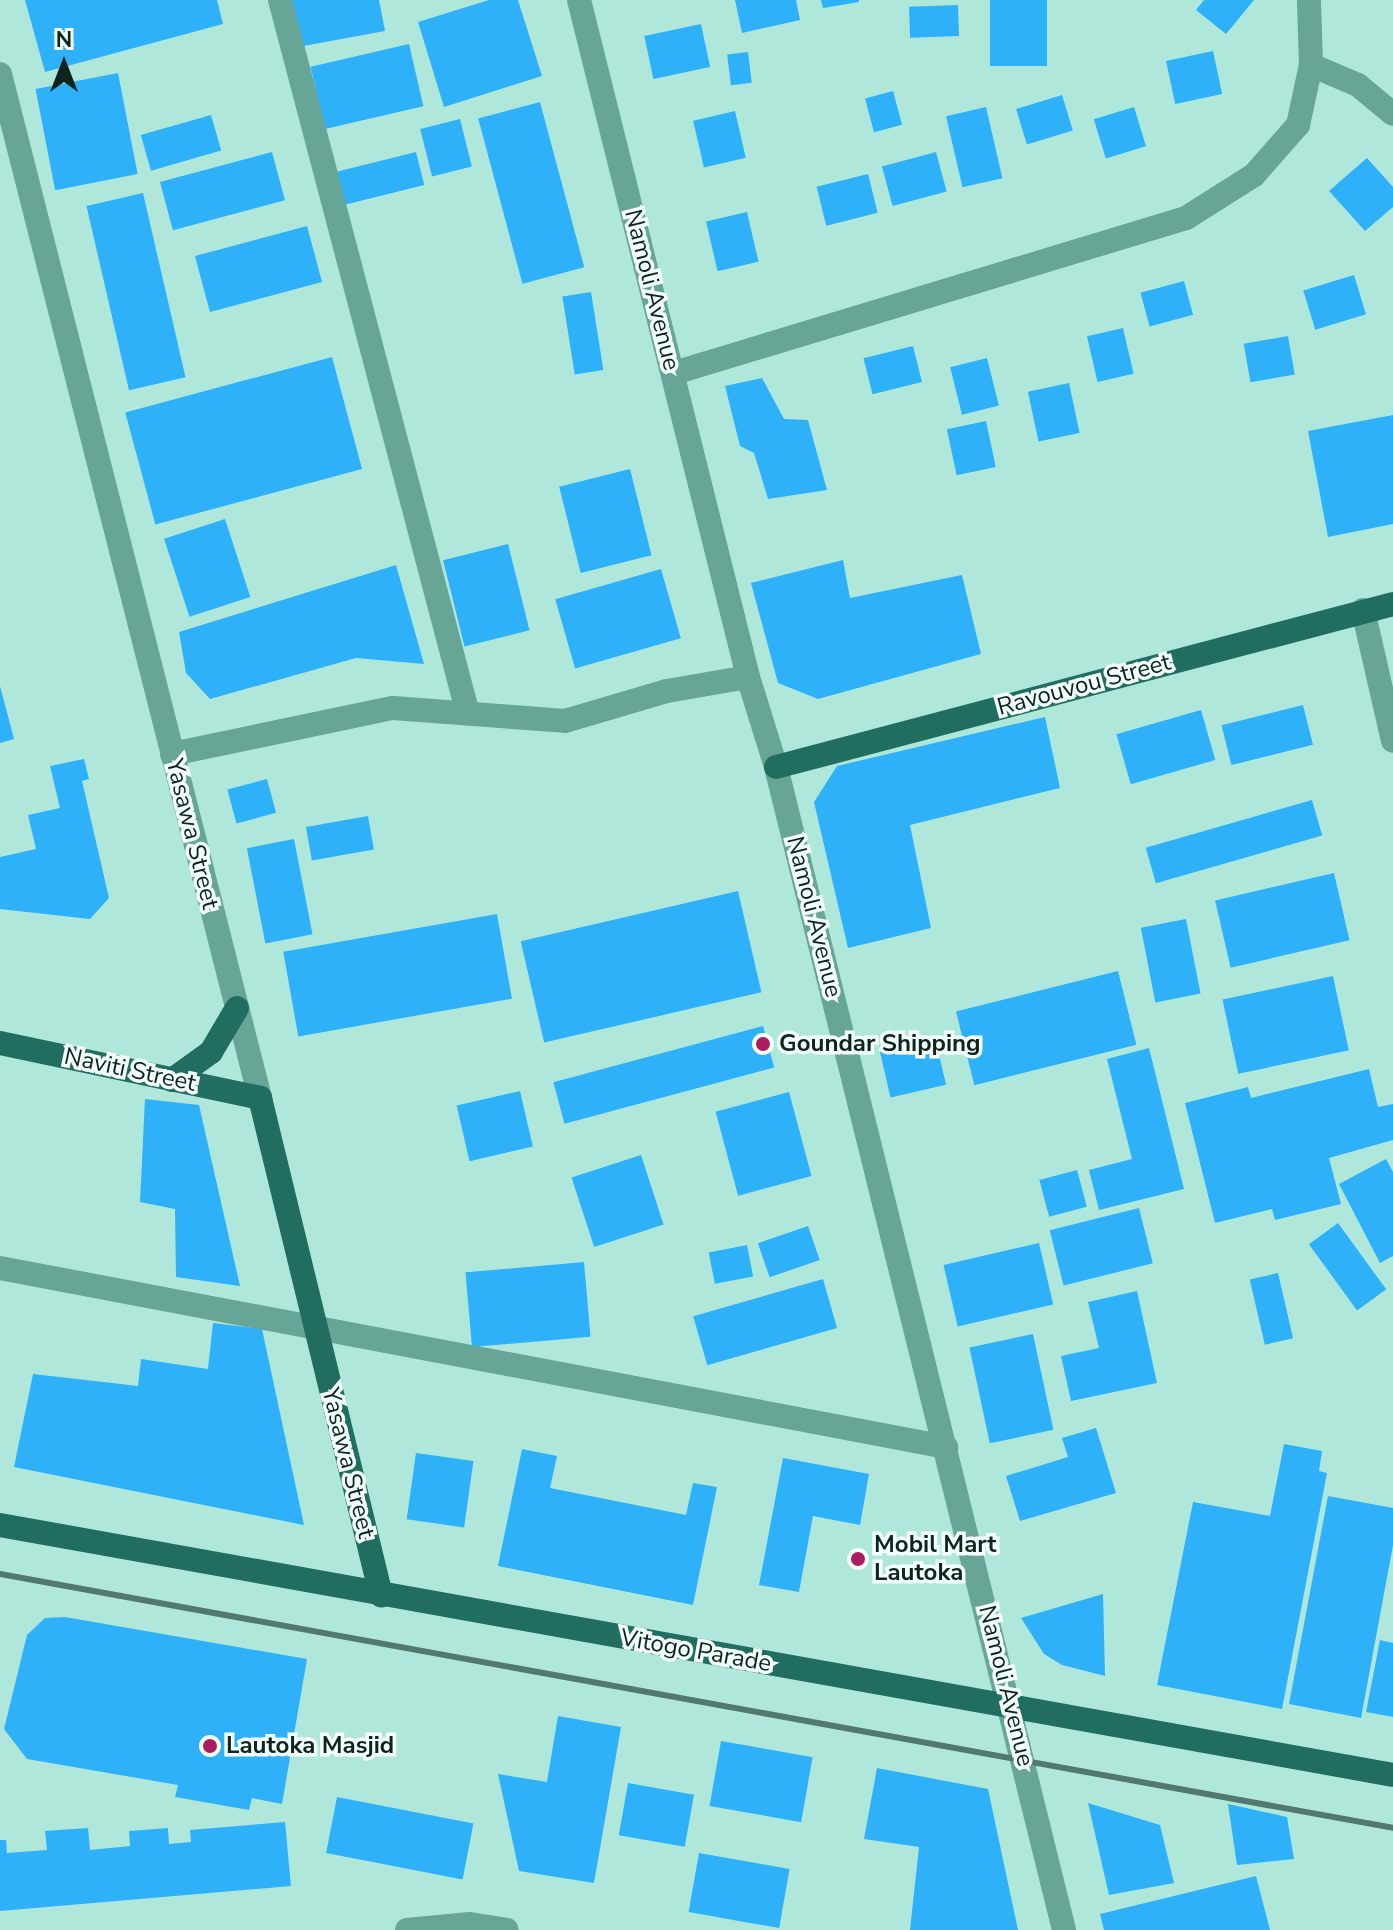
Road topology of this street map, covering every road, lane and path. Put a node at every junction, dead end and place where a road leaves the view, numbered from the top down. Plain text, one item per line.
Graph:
1 (280, 0) edge
2 (579, 0) edge
3 (1309, 0) edge
4 (1311, 65) junction
5 (0, 74) edge
6 (1393, 114) edge
7 (674, 373) junction
8 (1393, 604) edge
9 (1363, 610) junction
10 (748, 677) junction
11 (468, 714) junction
12 (1393, 741) edge
13 (172, 754) junction
14 (776, 767) junction
15 (237, 1008) junction
16 (0, 1043) edge
17 (172, 1080) junction
18 (260, 1098) junction
19 (0, 1268) edge
20 (313, 1325) junction
21 (946, 1447) junction
22 (0, 1525) edge
23 (381, 1595) junction
24 (1012, 1708) junction
25 (1393, 1775) edge
26 (471, 1927) edge
27 (407, 1930) edge
28 (507, 1930) edge
29 (1064, 1930) edge

1 - 11 street
2 - 7 street, Namoli Avenue
3 - 4 street
4 - 6 street
4 - 7 street
5 - 13 street, Yasawa Street
7 - 10 street, Namoli Avenue
8 - 9 main road, Ravouvou Street
9 - 12 street
9 - 14 main road, Ravouvou Street
10 - 11 street
10 - 14 street, Namoli Avenue
11 - 13 street
13 - 15 street, Yasawa Street
14 - 21 street, Namoli Avenue
15 - 17 main road
15 - 18 street, Yasawa Street
16 - 17 main road, Naviti Street
17 - 18 main road, Naviti Street
18 - 20 main road, Yasawa Street
19 - 20 street
20 - 21 street
20 - 23 main road, Yasawa Street
21 - 24 street, Namoli Avenue
22 - 23 main road, Vitogo Parade
23 - 24 main road, Vitogo Parade
24 - 25 main road, Vitogo Parade
24 - 29 street, Namoli Avenue
26 - 27 street
26 - 28 street

